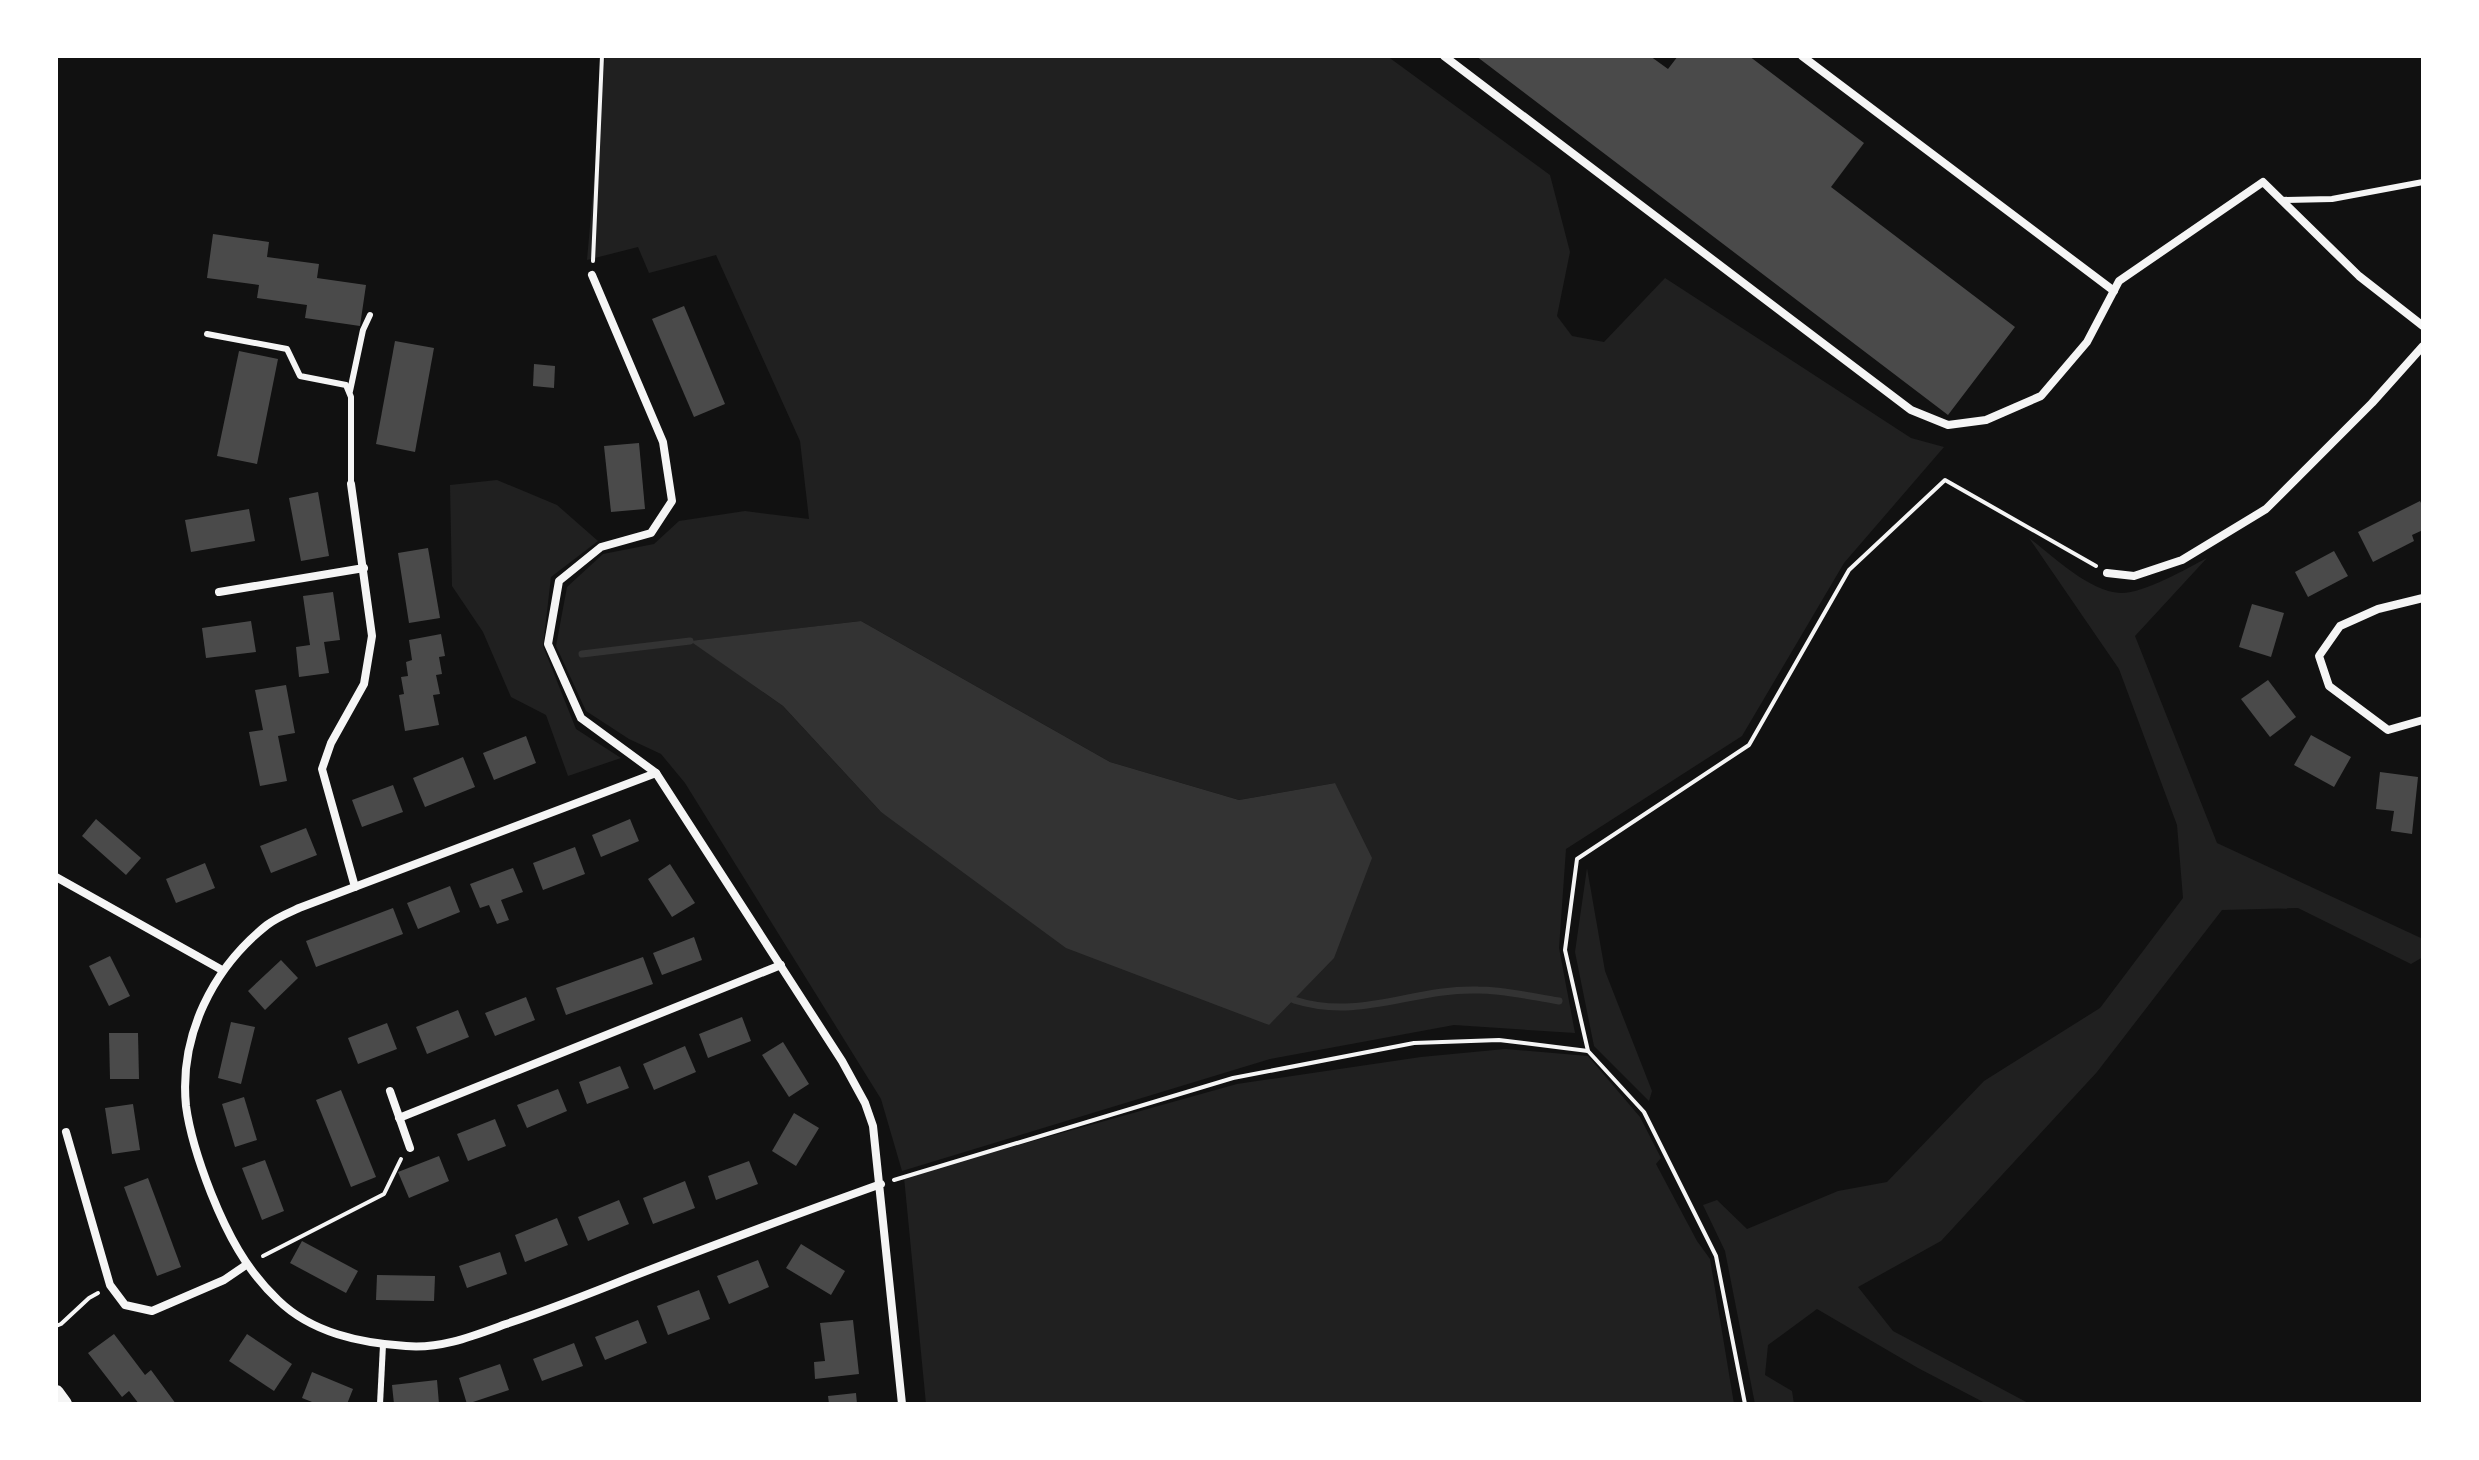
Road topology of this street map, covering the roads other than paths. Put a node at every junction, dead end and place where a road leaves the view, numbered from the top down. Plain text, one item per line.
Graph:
1 (1444, 56) edge
2 (1802, 56) edge
3 (2423, 182) edge
4 (2281, 200) junction
5 (592, 275) road end
6 (2114, 291) junction
7 (370, 315) dead end
8 (2423, 326) edge
9 (207, 334) dead end
10 (2423, 346) edge
11 (350, 391) junction
12 (351, 484) joint
13 (364, 568) junction
14 (2107, 573) road end
15 (219, 592) dead end
16 (2423, 598) edge
17 (2423, 720) edge
18 (656, 773) junction
19 (56, 877) edge
20 (355, 887) junction
21 (781, 965) junction
22 (222, 970) junction
23 (390, 1091) dead end
24 (399, 1118) junction
25 (66, 1132) dead end
26 (410, 1148) road end
27 (881, 1184) junction
28 (246, 1265) junction
29 (383, 1345) junction
30 (56, 1393) edge
31 (64, 1404) edge
32 (380, 1404) edge
33 (902, 1404) edge

1 - 6 street
2 - 6 street
3 - 4 lane
4 - 6 street
4 - 8 street
5 - 18 street
7 - 11 lane
9 - 11 lane
10 - 14 street
11 - 12 lane
12 - 13 street
13 - 15 street
13 - 20 street
16 - 17 street
18 - 20 street
18 - 21 street
19 - 22 street
20 - 22 street
21 - 24 street
21 - 27 street
22 - 28 street
23 - 24 street
24 - 26 street
25 - 28 street
27 - 29 street
27 - 33 street
28 - 29 street
29 - 32 lane
30 - 31 main road

